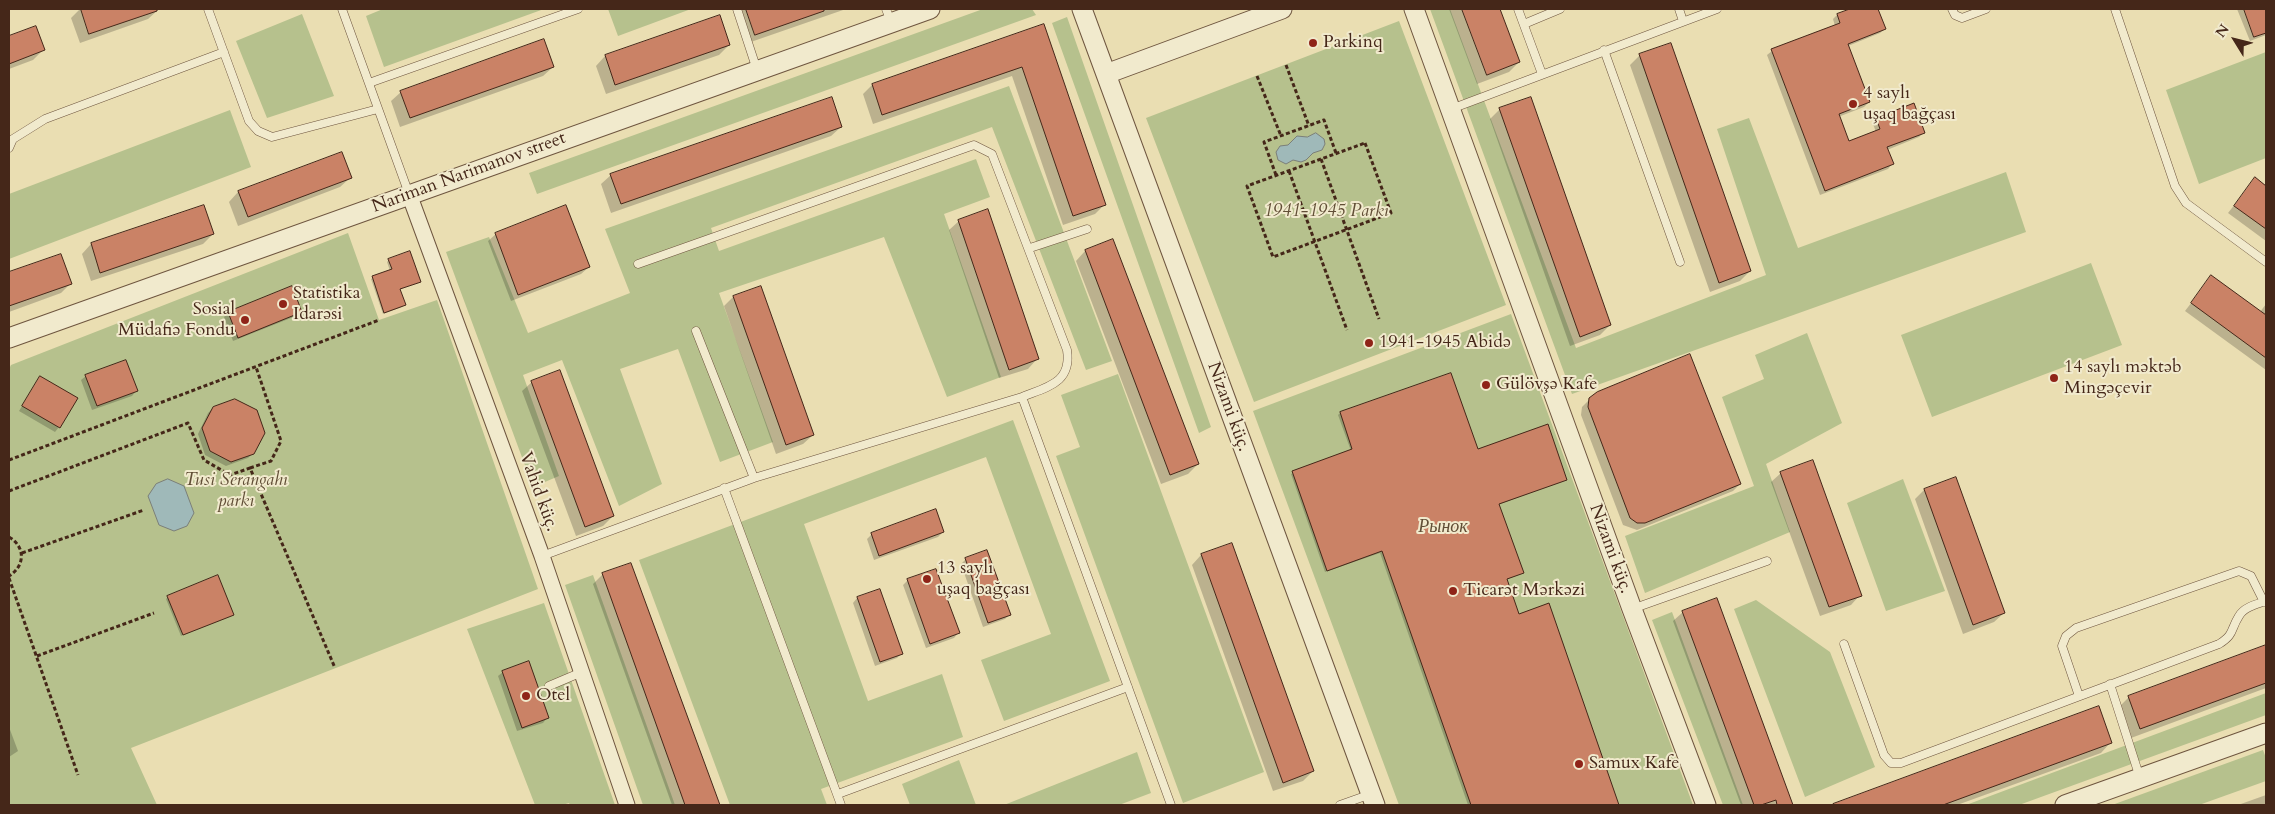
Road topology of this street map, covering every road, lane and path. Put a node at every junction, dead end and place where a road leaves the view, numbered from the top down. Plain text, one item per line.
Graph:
1 (208, 9) edge
2 (342, 9) edge
3 (578, 9) edge
4 (737, 9) edge
5 (930, 9) edge
6 (1082, 9) edge
7 (1282, 9) edge
8 (1414, 9) edge
9 (1518, 9) edge
10 (1560, 9) edge
11 (1679, 9) edge
12 (1717, 9) edge
13 (1952, 9) edge
14 (1986, 9) edge
15 (2115, 9) edge
16 (889, 16) edge
17 (1683, 21) junction
18 (1524, 24) junction
19 (1604, 50) junction
20 (224, 52) junction
21 (1286, 65) dead end
22 (756, 70) junction
23 (1106, 74) junction
24 (1542, 74) junction
25 (1258, 76) dead end
26 (369, 83) junction
27 (378, 109) junction
28 (1450, 109) junction
29 (1309, 126) junction
30 (1281, 136) junction
31 (9, 148) edge
32 (1336, 153) junction
33 (1321, 159) junction
34 (1289, 171) junction
35 (1276, 175) junction
36 (409, 194) junction
37 (1087, 229) dead end
38 (1347, 229) junction
39 (1314, 241) junction
40 (1030, 248) junction
41 (1680, 262) dead end
42 (2266, 262) edge
43 (638, 264) dead end
44 (1379, 318) dead end
45 (379, 320) dead end
46 (1348, 330) dead end
47 (696, 331) dead end
48 (9, 338) edge
49 (256, 367) junction
50 (1022, 397) junction
51 (9, 460) edge
52 (250, 468) junction
53 (754, 478) junction
54 (724, 488) junction
55 (9, 491) edge
56 (144, 510) dead end
57 (9, 537) edge
58 (22, 553) junction
59 (542, 556) junction
60 (1767, 561) dead end
61 (9, 577) edge
62 (2265, 601) edge
63 (1632, 609) junction
64 (154, 613) dead end
65 (1844, 644) dead end
66 (37, 656) junction
67 (335, 668) dead end
68 (582, 672) junction
69 (2110, 684) junction
70 (549, 686) dead end
71 (1128, 687) junction
72 (2079, 696) junction
73 (2266, 733) edge
74 (78, 775) dead end
75 (2140, 778) junction
76 (838, 794) junction
77 (1373, 799) edge
78 (627, 805) edge
79 (841, 805) edge
80 (1172, 805) edge
81 (1340, 805) edge
82 (1706, 805) edge
83 (2066, 805) edge

1 - 20 lane
2 - 26 lane
3 - 26 lane
4 - 22 lane
5 - 16 street, Nariman Narimanov street
6 - 23 street, Nizami küç.
7 - 23 street
8 - 28 street, Nizami küç.
9 - 18 lane
10 - 18 lane
11 - 17 lane
12 - 17 lane
13 - 14 lane
15 - 42 lane
16 - 22 street, Nariman Narimanov street
17 - 19 lane
18 - 24 lane
19 - 24 lane
19 - 41 lane
20 - 27 lane
20 - 31 lane
21 - 29 path
22 - 36 street, Nariman Narimanov street
23 - 77 street, Nizami küç.
24 - 28 lane
25 - 30 path
26 - 27 lane
27 - 36 lane
28 - 63 street, Nizami küç.
29 - 30 path
29 - 32 path
30 - 35 path
32 - 33 path
32 - 38 path
33 - 34 path
33 - 38 path
34 - 35 path
34 - 39 path
35 - 39 path
36 - 48 street, Nariman Narimanov street
36 - 59 street, Vahid küç.
37 - 40 lane
38 - 39 path
38 - 44 path
39 - 46 path
40 - 43 lane
40 - 50 lane
45 - 49 path
47 - 53 lane
49 - 51 path
49 - 52 path
50 - 53 lane
50 - 71 lane
52 - 55 path
52 - 67 path
53 - 54 lane
54 - 59 lane
54 - 76 lane
56 - 58 path
57 - 58 path
58 - 61 path
59 - 68 street, Vahid küç.
60 - 63 lane
61 - 66 path
62 - 69 lane
62 - 72 lane
63 - 82 street, Nizami küç.
64 - 66 path
65 - 72 lane
66 - 74 path
68 - 70 lane
68 - 78 street, Vahid küç.
69 - 72 lane
69 - 75 lane
71 - 76 lane
71 - 80 lane
73 - 75 street
75 - 83 street
76 - 79 lane
77 - 81 lane

